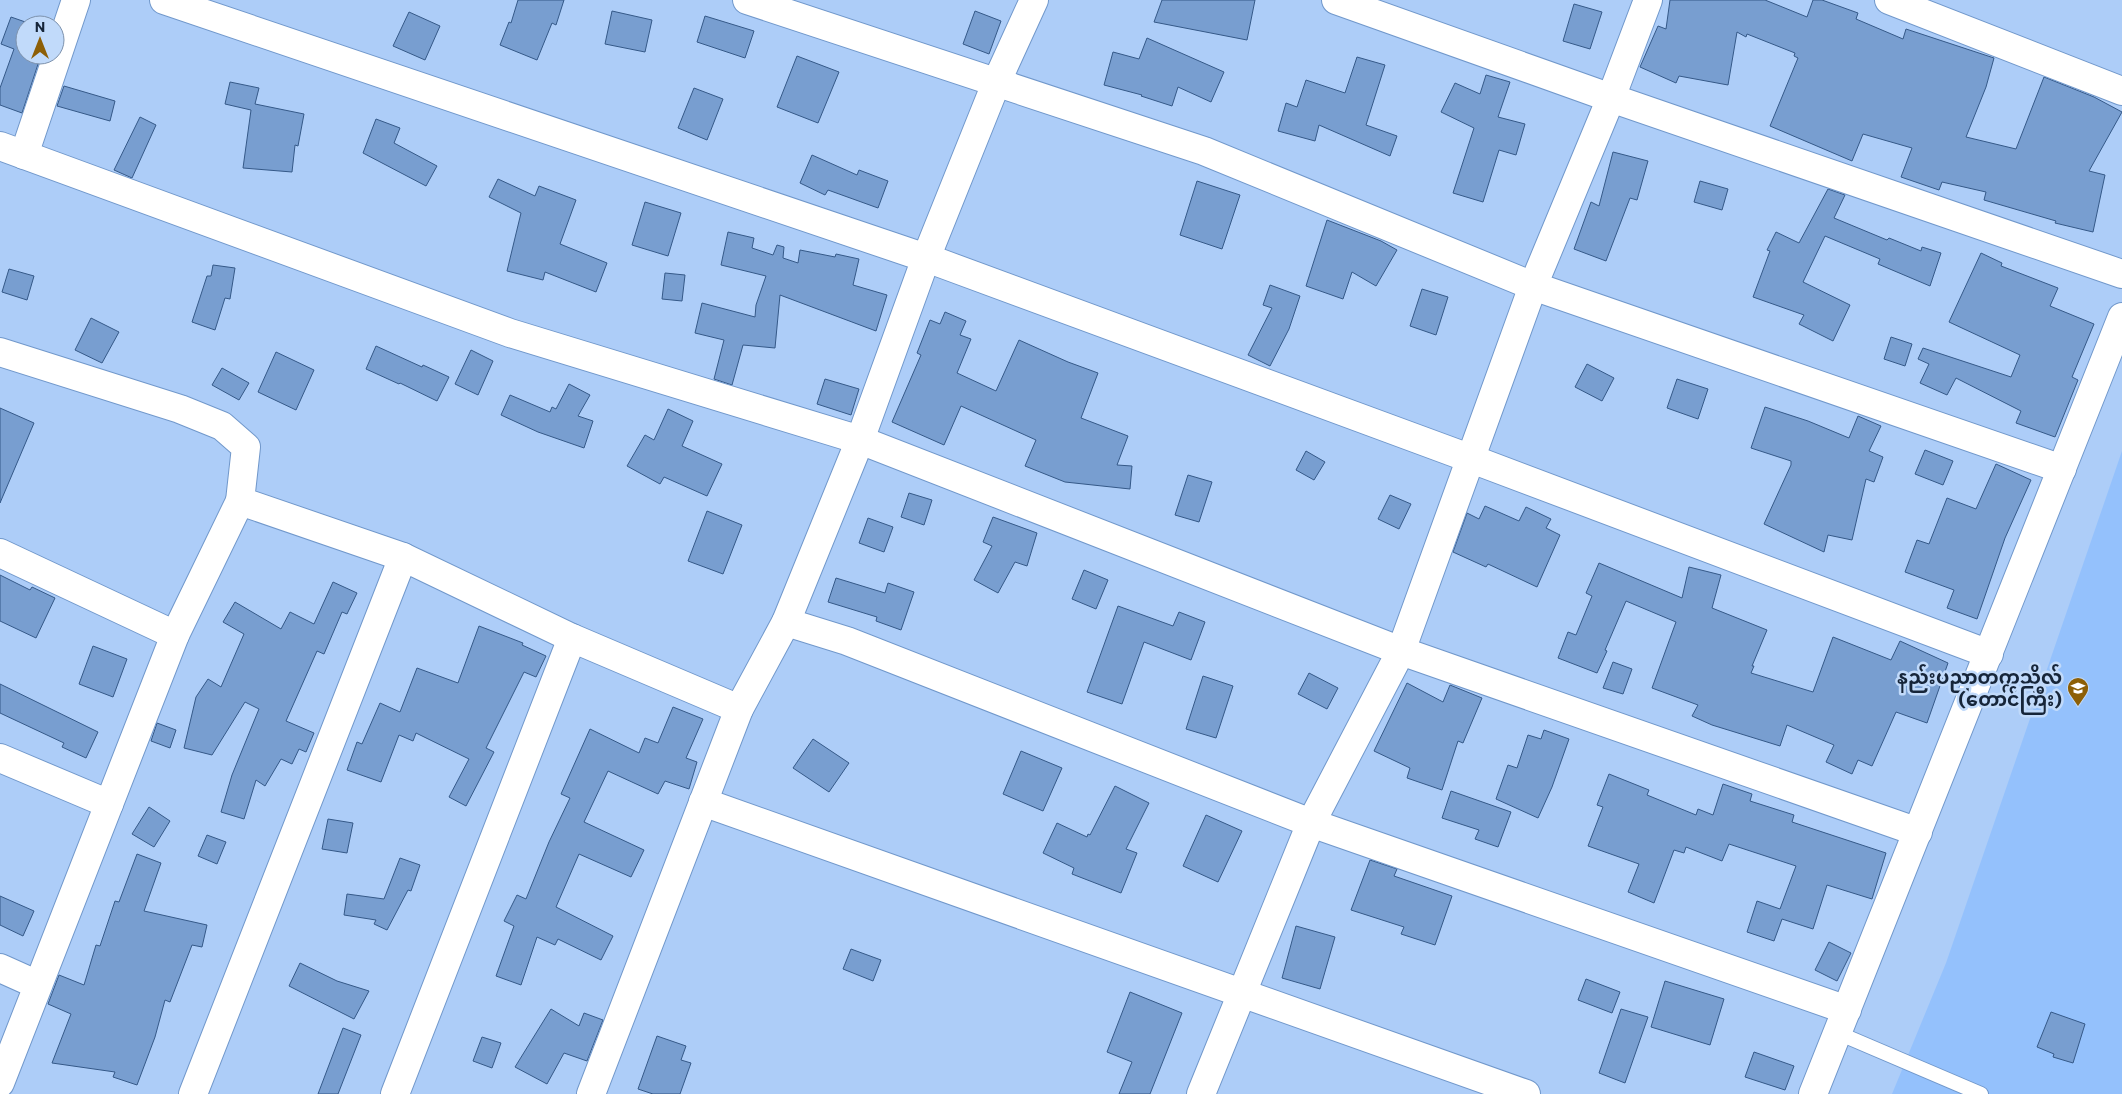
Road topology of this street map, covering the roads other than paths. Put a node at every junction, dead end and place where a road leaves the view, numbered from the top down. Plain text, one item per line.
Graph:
1 (76, 0) edge
2 (164, 0) edge
3 (746, 0) edge
4 (1034, 0) edge
5 (1336, 0) edge
6 (1648, 0) edge
7 (1889, 0) edge
8 (997, 82) junction
9 (2122, 91) edge
10 (1611, 98) junction
11 (12, 150) edge
12 (926, 258) junction
13 (2122, 274) edge
14 (1533, 286) junction
15 (2122, 317) edge
16 (0, 352) edge
17 (860, 440) junction
18 (1469, 458) junction
19 (2062, 469) junction
20 (240, 502) junction
21 (0, 553) edge
22 (402, 557) junction
23 (786, 622) junction
24 (175, 635) junction
25 (572, 638) junction
26 (1401, 651) junction
27 (1989, 654) junction
28 (739, 709) junction
29 (0, 758) edge
30 (704, 802) junction
31 (109, 804) junction
32 (1311, 823) junction
33 (1918, 832) junction
34 (0, 968) edge
35 (38, 985) junction
36 (1240, 993) junction
37 (1842, 1022) junction
38 (0, 1082) edge
39 (193, 1094) edge
40 (395, 1094) edge
41 (591, 1094) edge
42 (1200, 1094) edge
43 (1526, 1094) edge
44 (1813, 1094) edge
45 (1981, 1094) edge

1 - 11 street
2 - 12 street
3 - 8 street
4 - 8 street
5 - 10 street
6 - 10 street
7 - 9 street
8 - 12 street
8 - 14 street
10 - 13 street
10 - 14 street
11 - 17 street
12 - 17 street
12 - 18 street
14 - 18 street
14 - 19 street
15 - 19 street
16 - 20 street
17 - 23 street
17 - 26 street
18 - 26 street
18 - 27 street
19 - 27 street
20 - 22 street
20 - 24 street
21 - 24 street
22 - 25 street
22 - 39 street
23 - 28 street
23 - 32 street
24 - 31 street
25 - 28 street
25 - 40 street
26 - 32 street
26 - 33 street
27 - 33 street
28 - 30 street
29 - 31 street
30 - 36 street
30 - 41 street
31 - 35 street
32 - 36 street
32 - 37 street
33 - 37 street
34 - 35 street
35 - 38 street
36 - 42 street
36 - 43 street
37 - 44 street
37 - 45 lane

